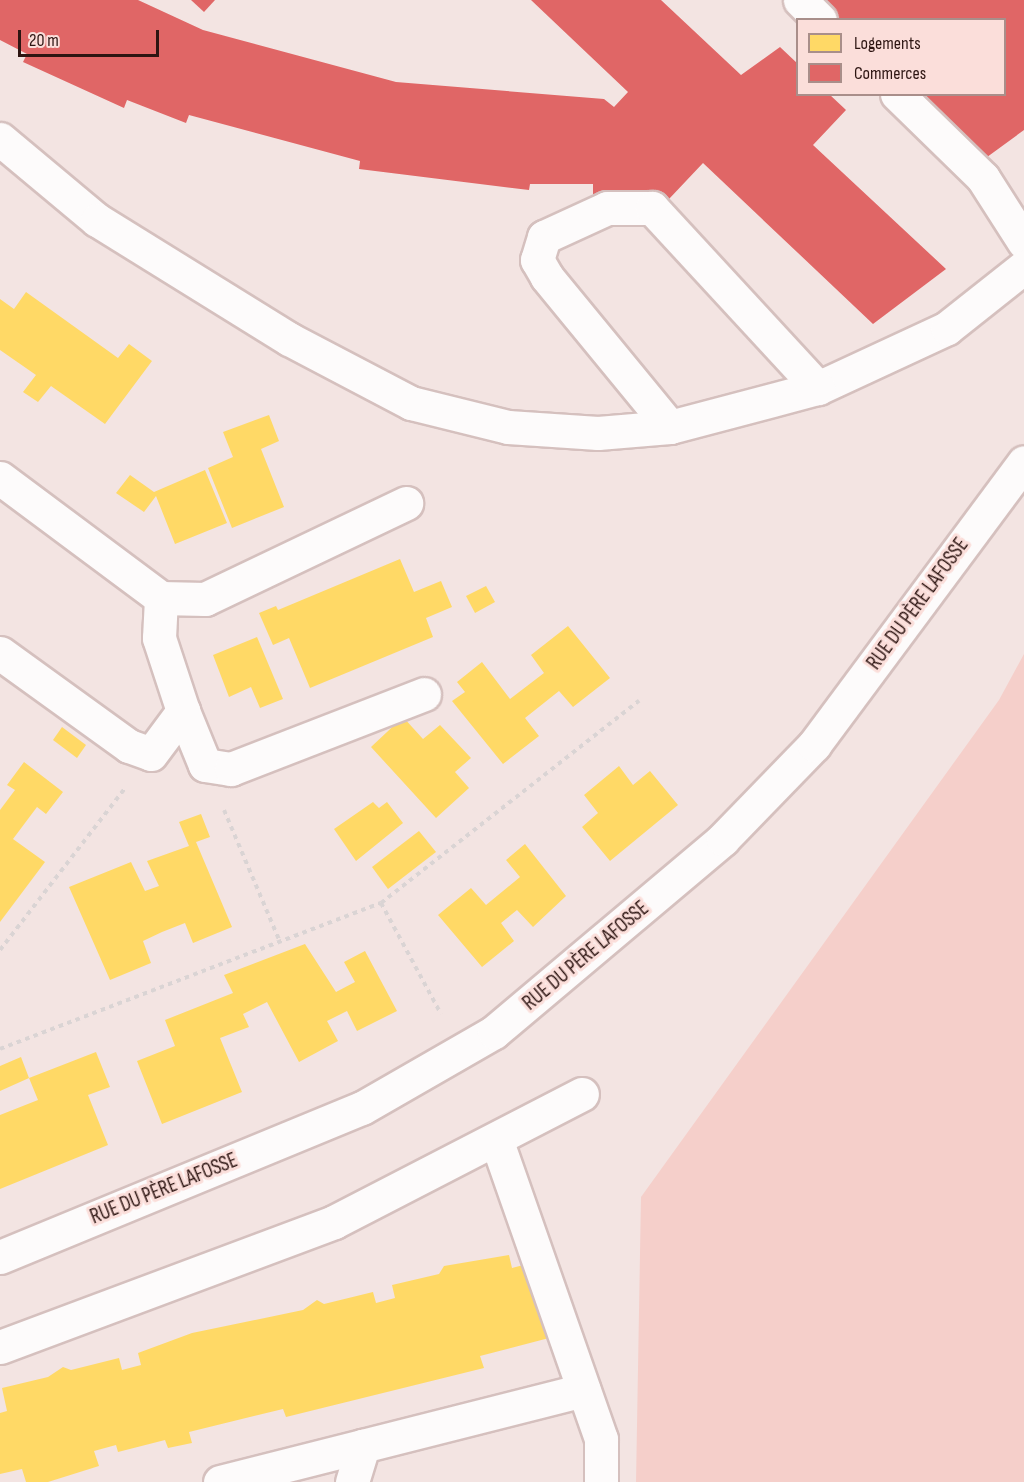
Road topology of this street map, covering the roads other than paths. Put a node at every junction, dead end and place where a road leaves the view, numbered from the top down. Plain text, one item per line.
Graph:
1 (800, 0) edge
2 (818, 18) edge
3 (899, 96) edge
4 (0, 139) edge
5 (1024, 242) edge
6 (1024, 267) edge
7 (818, 388) junction
8 (670, 427) junction
9 (1024, 462) edge
10 (0, 478) edge
11 (406, 503) dead end
12 (161, 598) junction
13 (0, 653) edge
14 (424, 694) dead end
15 (183, 711) junction
16 (582, 1094) dead end
17 (496, 1139) junction
18 (0, 1257) edge
19 (0, 1347) edge
20 (584, 1390) junction
21 (363, 1446) junction
22 (220, 1482) edge
23 (352, 1482) edge
24 (600, 1482) edge

1 - 2 street
3 - 5 street
4 - 8 street
6 - 7 street
7 - 8 street
7 - 8 street
9 - 18 street, RUE DU PÈRE LAFOSSE
10 - 12 street
11 - 12 street
12 - 15 street
13 - 15 street
14 - 15 street
16 - 17 street
17 - 19 street
17 - 20 street
20 - 21 street
20 - 24 street
21 - 22 street
21 - 23 street

